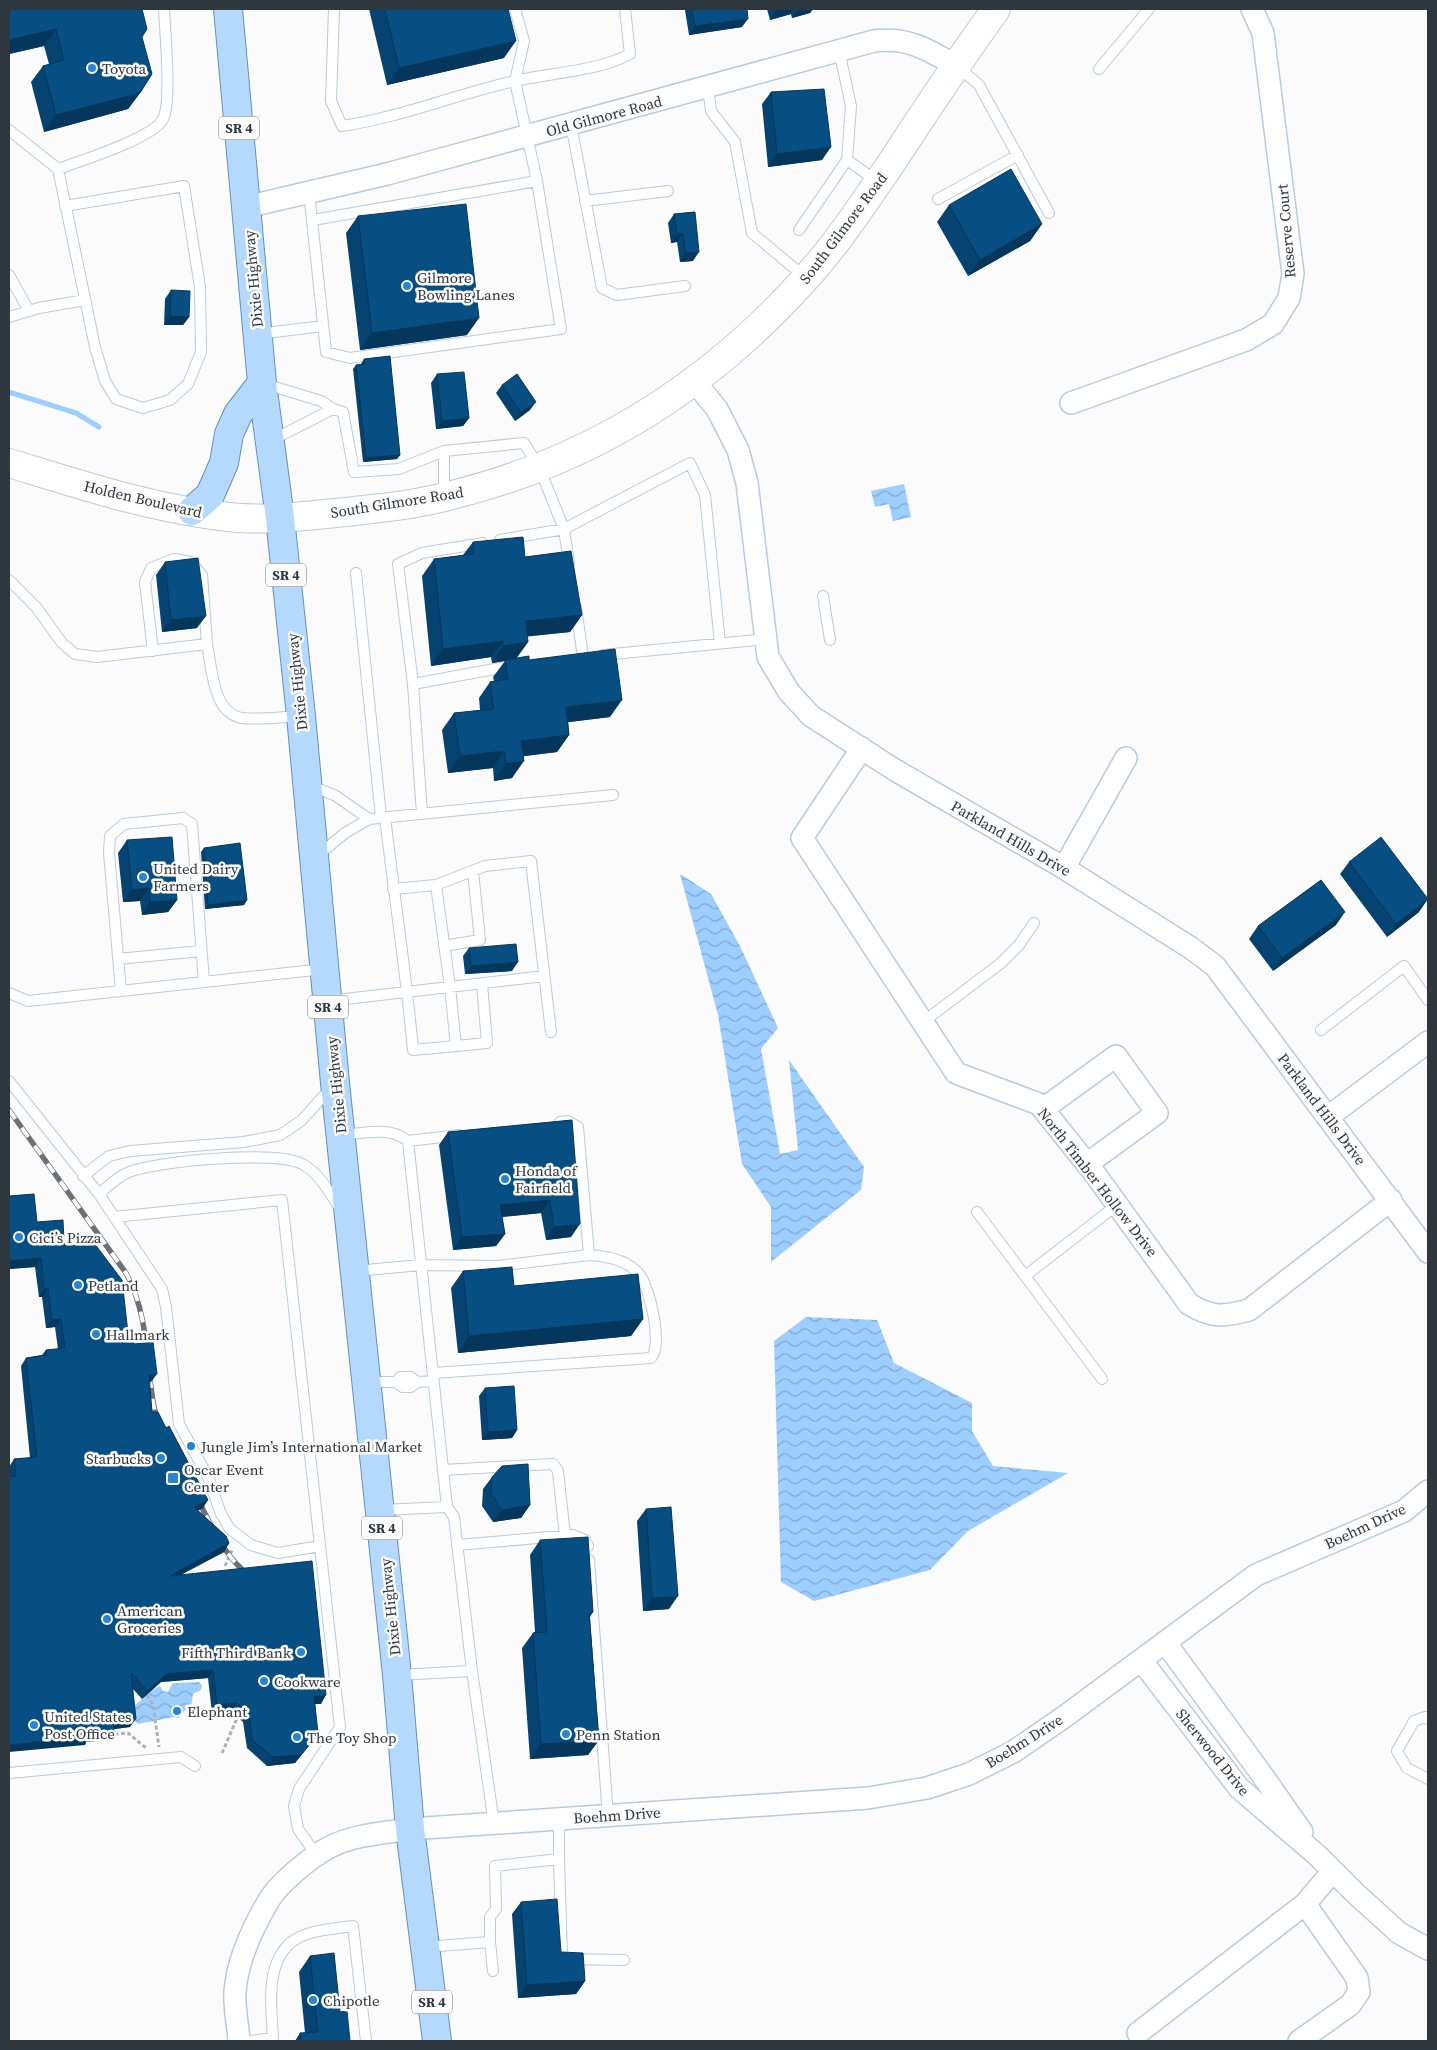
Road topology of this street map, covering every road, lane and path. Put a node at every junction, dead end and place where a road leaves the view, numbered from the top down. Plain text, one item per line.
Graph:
1 (164, 9) edge
2 (228, 9) edge
3 (334, 9) edge
4 (515, 9) edge
5 (625, 9) edge
6 (996, 9) edge
7 (1149, 9) edge
8 (1252, 9) edge
9 (839, 50) junction
10 (956, 66) junction
11 (1099, 69) dead end
12 (515, 81) junction
13 (708, 87) junction
14 (571, 124) junction
15 (9, 130) edge
16 (526, 137) junction
17 (1018, 155) junction
18 (847, 160) junction
19 (58, 169) junction
20 (537, 180) junction
21 (878, 182) junction
22 (668, 191) dead end
23 (309, 192) junction
24 (938, 199) dead end
25 (585, 201) junction
26 (65, 206) junction
27 (246, 207) junction
28 (1049, 213) dead end
29 (313, 220) junction
30 (799, 230) dead end
31 (9, 275) edge
32 (806, 278) junction
33 (685, 286) dead end
34 (85, 300) junction
35 (29, 311) junction
36 (9, 317) edge
37 (323, 326) junction
38 (257, 334) junction
39 (695, 382) junction
40 (262, 383) junction
41 (1071, 403) dead end
42 (333, 409) junction
43 (269, 441) junction
44 (444, 451) junction
45 (9, 463) edge
46 (540, 467) junction
47 (444, 497) junction
48 (192, 511) junction
49 (280, 518) junction
50 (564, 529) junction
51 (356, 572) dead end
52 (571, 578) edge
53 (9, 580) edge
54 (823, 596) dead end
55 (574, 598) edge
56 (766, 638) junction
57 (830, 640) dead end
58 (720, 643) junction
59 (207, 644) junction
60 (153, 651) junction
61 (520, 664) edge
62 (413, 684) junction
63 (301, 716) junction
64 (862, 748) junction
65 (1126, 758) dead end
66 (307, 784) junction
67 (614, 795) dead end
68 (422, 814) junction
69 (383, 817) junction
70 (369, 819) junction
71 (314, 858) junction
72 (1064, 868) junction
73 (473, 871) junction
74 (436, 885) junction
75 (393, 889) junction
76 (1034, 923) dead end
77 (444, 946) junction
78 (201, 951) junction
79 (118, 960) junction
80 (324, 970) junction
81 (544, 976) junction
82 (204, 982) junction
83 (482, 984) junction
84 (450, 987) junction
85 (121, 992) junction
86 (408, 992) junction
87 (9, 993) edge
88 (1428, 1000) edge
89 (327, 1001) junction
90 (923, 1022) junction
91 (1321, 1030) dead end
92 (551, 1032) dead end
93 (1428, 1042) edge
94 (456, 1046) junction
95 (9, 1081) edge
96 (335, 1083) junction
97 (1043, 1109) junction
98 (1328, 1117) junction
99 (549, 1123) edge
100 (474, 1133) edge
101 (340, 1136) junction
102 (408, 1141) junction
103 (1087, 1164) junction
104 (83, 1176) junction
105 (98, 1194) junction
106 (1391, 1200) junction
107 (1117, 1204) junction
108 (977, 1212) dead end
109 (114, 1217) junction
110 (349, 1223) junction
111 (1428, 1252) edge
112 (589, 1256) junction
113 (421, 1265) junction
114 (354, 1272) junction
115 (1025, 1276) junction
116 (433, 1377) junction
117 (1102, 1379) dead end
118 (366, 1382) junction
119 (443, 1470) junction
120 (1428, 1492) edge
121 (447, 1507) junction
122 (380, 1510) junction
123 (565, 1536) junction
124 (234, 1546) dead end
125 (320, 1546) junction
126 (457, 1546) junction
127 (225, 1566) dead end
128 (1165, 1642) junction
129 (1141, 1660) junction
130 (472, 1671) junction
131 (397, 1675) junction
132 (147, 1696) edge
133 (238, 1716) dead end
134 (1428, 1719) edge
135 (157, 1731) dead end
136 (108, 1735) edge
137 (222, 1753) dead end
138 (160, 1759) junction
139 (195, 1766) dead end
140 (9, 1772) edge
141 (1428, 1779) edge
142 (608, 1816) junction
143 (558, 1820) junction
144 (494, 1824) junction
145 (410, 1830) junction
146 (1318, 1855) junction
147 (316, 1856) junction
148 (559, 1859) junction
149 (1333, 1871) junction
150 (1305, 1904) junction
151 (490, 1942) junction
152 (424, 1947) junction
153 (1428, 1949) edge
154 (624, 1960) dead end
155 (493, 1971) dead end
156 (1138, 2033) dead end
157 (239, 2041) edge
158 (251, 2041) edge
159 (366, 2041) edge
160 (437, 2041) edge
161 (1299, 2041) edge

1 - 19 lane
2 - 27 main road, Dixie Highway / SR 4
3 - 12 lane
4 - 12 lane
5 - 12 lane
6 - 10 main road, South Gilmore Road
7 - 11 lane
8 - 41 street, Reserve Court
9 - 10 street, Old Gilmore Road
9 - 13 street, Old Gilmore Road
9 - 18 lane
10 - 17 lane
10 - 21 main road, South Gilmore Road
12 - 16 lane
13 - 14 street, Old Gilmore Road
13 - 32 lane
14 - 16 street, Old Gilmore Road
14 - 25 lane
15 - 19 lane
16 - 20 lane
16 - 23 street, Old Gilmore Road
17 - 24 lane
17 - 28 lane
18 - 21 lane
18 - 30 lane
19 - 26 lane
20 - 29 lane
20 - 37 lane
21 - 32 main road, South Gilmore Road
22 - 25 lane
23 - 27 street, Old Gilmore Road
23 - 29 lane
25 - 33 lane
26 - 34 lane
26 - 34 lane
27 - 38 main road, Dixie Highway / SR 4
29 - 37 lane
31 - 35 lane
32 - 39 main road, South Gilmore Road
34 - 35 lane
35 - 36 lane
37 - 38 lane
38 - 40 main road, Dixie Highway / SR 4
39 - 46 main road, South Gilmore Road
39 - 56 street, Parkland Hills Drive
40 - 42 lane
40 - 43 main road, Dixie Highway / SR 4
40 - 48 main road
42 - 43 lane
42 - 44 lane
43 - 49 main road, Dixie Highway / SR 4
44 - 46 lane
44 - 47 lane
45 - 48 main road, Holden Boulevard
46 - 47 main road, South Gilmore Road
46 - 50 lane
47 - 49 main road, South Gilmore Road
48 - 49 main road, Holden Boulevard
49 - 63 main road, Dixie Highway / SR 4
50 - 52 lane
50 - 58 lane
50 - 62 lane
51 - 69 lane
53 - 60 lane
54 - 57 lane
55 - 58 lane
56 - 58 lane
56 - 64 street, Parkland Hills Drive
59 - 60 lane
59 - 60 lane
59 - 63 lane
61 - 62 lane
62 - 68 lane
63 - 66 main road, Dixie Highway / SR 4
64 - 72 street, Parkland Hills Drive
64 - 90 street, North Timber Hollow Drive
65 - 72 street
66 - 70 lane
66 - 71 main road, Dixie Highway / SR 4
67 - 68 lane
68 - 69 lane
69 - 70 lane
69 - 75 lane
70 - 71 lane
71 - 80 main road, Dixie Highway / SR 4
72 - 98 street, Parkland Hills Drive
73 - 74 lane
73 - 77 lane
73 - 81 lane
74 - 75 lane
74 - 77 lane
75 - 86 lane
76 - 90 lane
77 - 84 lane
78 - 79 lane
78 - 79 lane
78 - 82 lane
79 - 85 lane
80 - 82 lane
80 - 89 main road, Dixie Highway / SR 4
81 - 83 lane
81 - 92 lane
82 - 85 lane
83 - 84 lane
83 - 94 lane
84 - 86 lane
84 - 94 lane
85 - 87 lane
86 - 89 lane
86 - 94 lane
88 - 91 lane
89 - 96 main road, Dixie Highway / SR 4
90 - 97 street, North Timber Hollow Drive
93 - 98 street
95 - 104 lane
96 - 101 main road, Dixie Highway / SR 4
96 - 104 lane
97 - 103 street, North Timber Hollow Drive
97 - 103 street
98 - 106 street, Parkland Hills Drive
99 - 112 lane
100 - 102 lane
101 - 102 lane
101 - 110 main road, Dixie Highway / SR 4
102 - 113 lane
103 - 107 street, North Timber Hollow Drive
104 - 105 lane
105 - 109 lane
105 - 110 lane
106 - 107 street, North Timber Hollow Drive
106 - 111 street, Parkland Hills Drive
107 - 115 lane
108 - 115 lane
109 - 125 lane
109 - 125 lane
110 - 114 main road, Dixie Highway / SR 4
112 - 113 lane
112 - 116 lane
113 - 114 lane
113 - 116 lane
114 - 118 main road, Dixie Highway / SR 4
115 - 117 lane
116 - 118 lane
116 - 119 lane
118 - 122 main road, Dixie Highway / SR 4
119 - 121 lane
119 - 123 lane
120 - 128 street, Boehm Drive
121 - 122 lane
121 - 126 lane
122 - 131 main road, Dixie Highway / SR 4
123 - 126 lane
123 - 142 lane
124 - 127 path
125 - 147 lane
126 - 130 lane
128 - 129 street, Boehm Drive
128 - 146 street, Sherwood Drive
129 - 142 street, Boehm Drive
129 - 146 street, Sherwood Drive
130 - 131 lane
130 - 144 lane
131 - 145 main road, Dixie Highway / SR 4
132 - 135 path
133 - 137 path
134 - 141 lane
136 - 138 path
138 - 139 lane
138 - 140 lane
142 - 143 street, Boehm Drive
143 - 144 street, Boehm Drive
143 - 148 lane
144 - 145 street, Boehm Drive
145 - 147 street, Boehm Drive
145 - 152 main road, Dixie Highway / SR 4
146 - 149 street, Sherwood Drive
147 - 157 street, Boehm Drive
148 - 151 lane
148 - 154 lane
149 - 150 street
149 - 153 street, Sherwood Drive
150 - 156 street
150 - 161 street
151 - 152 lane
151 - 155 lane
152 - 160 main road, Dixie Highway / SR 4
158 - 159 lane

